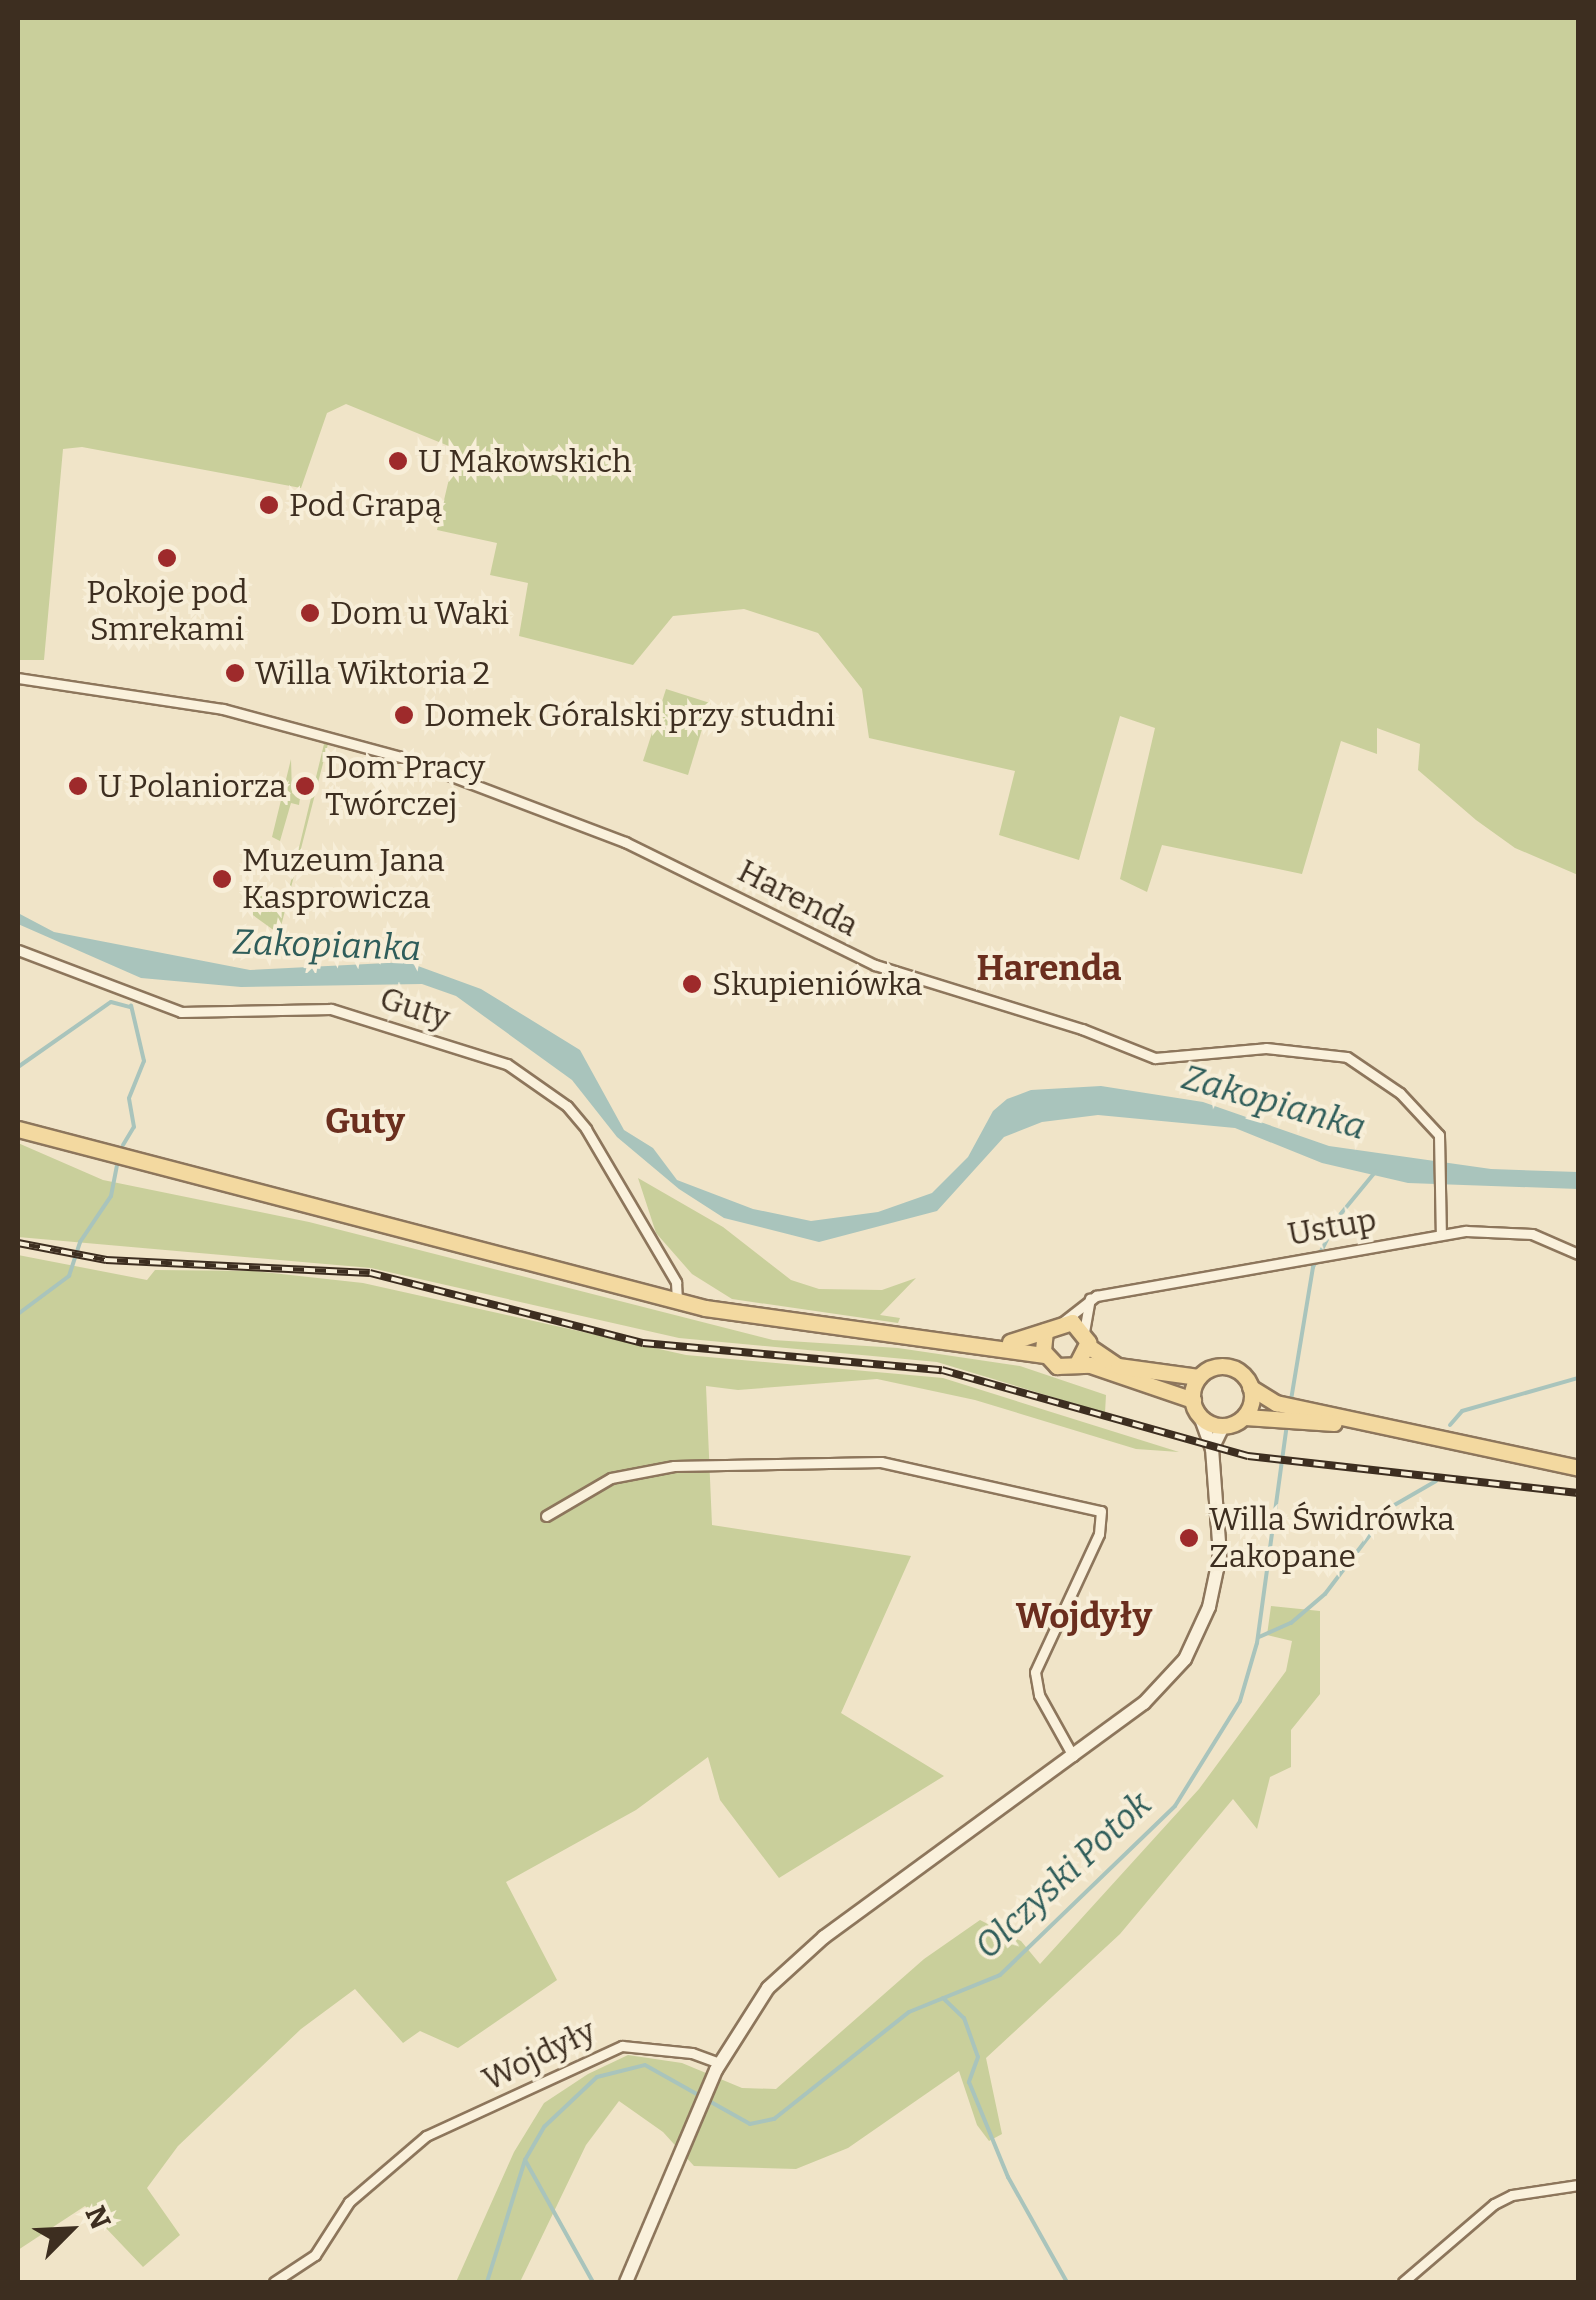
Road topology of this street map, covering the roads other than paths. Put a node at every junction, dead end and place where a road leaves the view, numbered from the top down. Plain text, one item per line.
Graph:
1 (18, 678) edge
2 (18, 950) edge
3 (18, 1129) edge
4 (1441, 1235) junction
5 (1578, 1254) edge
6 (1092, 1297) junction
7 (677, 1301) junction
8 (1064, 1321) junction
9 (1045, 1332) junction
10 (1086, 1339) junction
11 (1001, 1345) junction
12 (1045, 1354) junction
13 (1077, 1364) junction
14 (1198, 1377) junction
15 (1250, 1387) junction
16 (1196, 1407) junction
17 (1281, 1411) junction
18 (1245, 1417) junction
19 (1223, 1426) junction
20 (1212, 1449) junction
21 (1578, 1468) edge
22 (546, 1516) dead end
23 (1073, 1756) junction
24 (719, 2063) junction
25 (1578, 2185) edge
26 (274, 2282) edge
27 (626, 2282) edge
28 (1403, 2282) edge

1 - 4 street, Harenda
2 - 7 street, Guty
3 - 7 main road
4 - 5 street, Ustup
4 - 6 street, Ustup
6 - 8 street
6 - 10 street
7 - 11 main road
8 - 9 main road
8 - 10 main road
9 - 11 main road
9 - 12 main road
10 - 13 main road
10 - 14 main road
11 - 12 main road
12 - 13 main road
13 - 16 main road
14 - 15 main road
14 - 16 main road
15 - 17 main road
15 - 18 main road
16 - 19 main road
16 - 20 street
17 - 18 main road
17 - 21 main road
18 - 19 main road
19 - 20 street
20 - 23 street
22 - 23 street
23 - 24 street
24 - 26 street, Wojdyły
24 - 27 street
25 - 28 street

